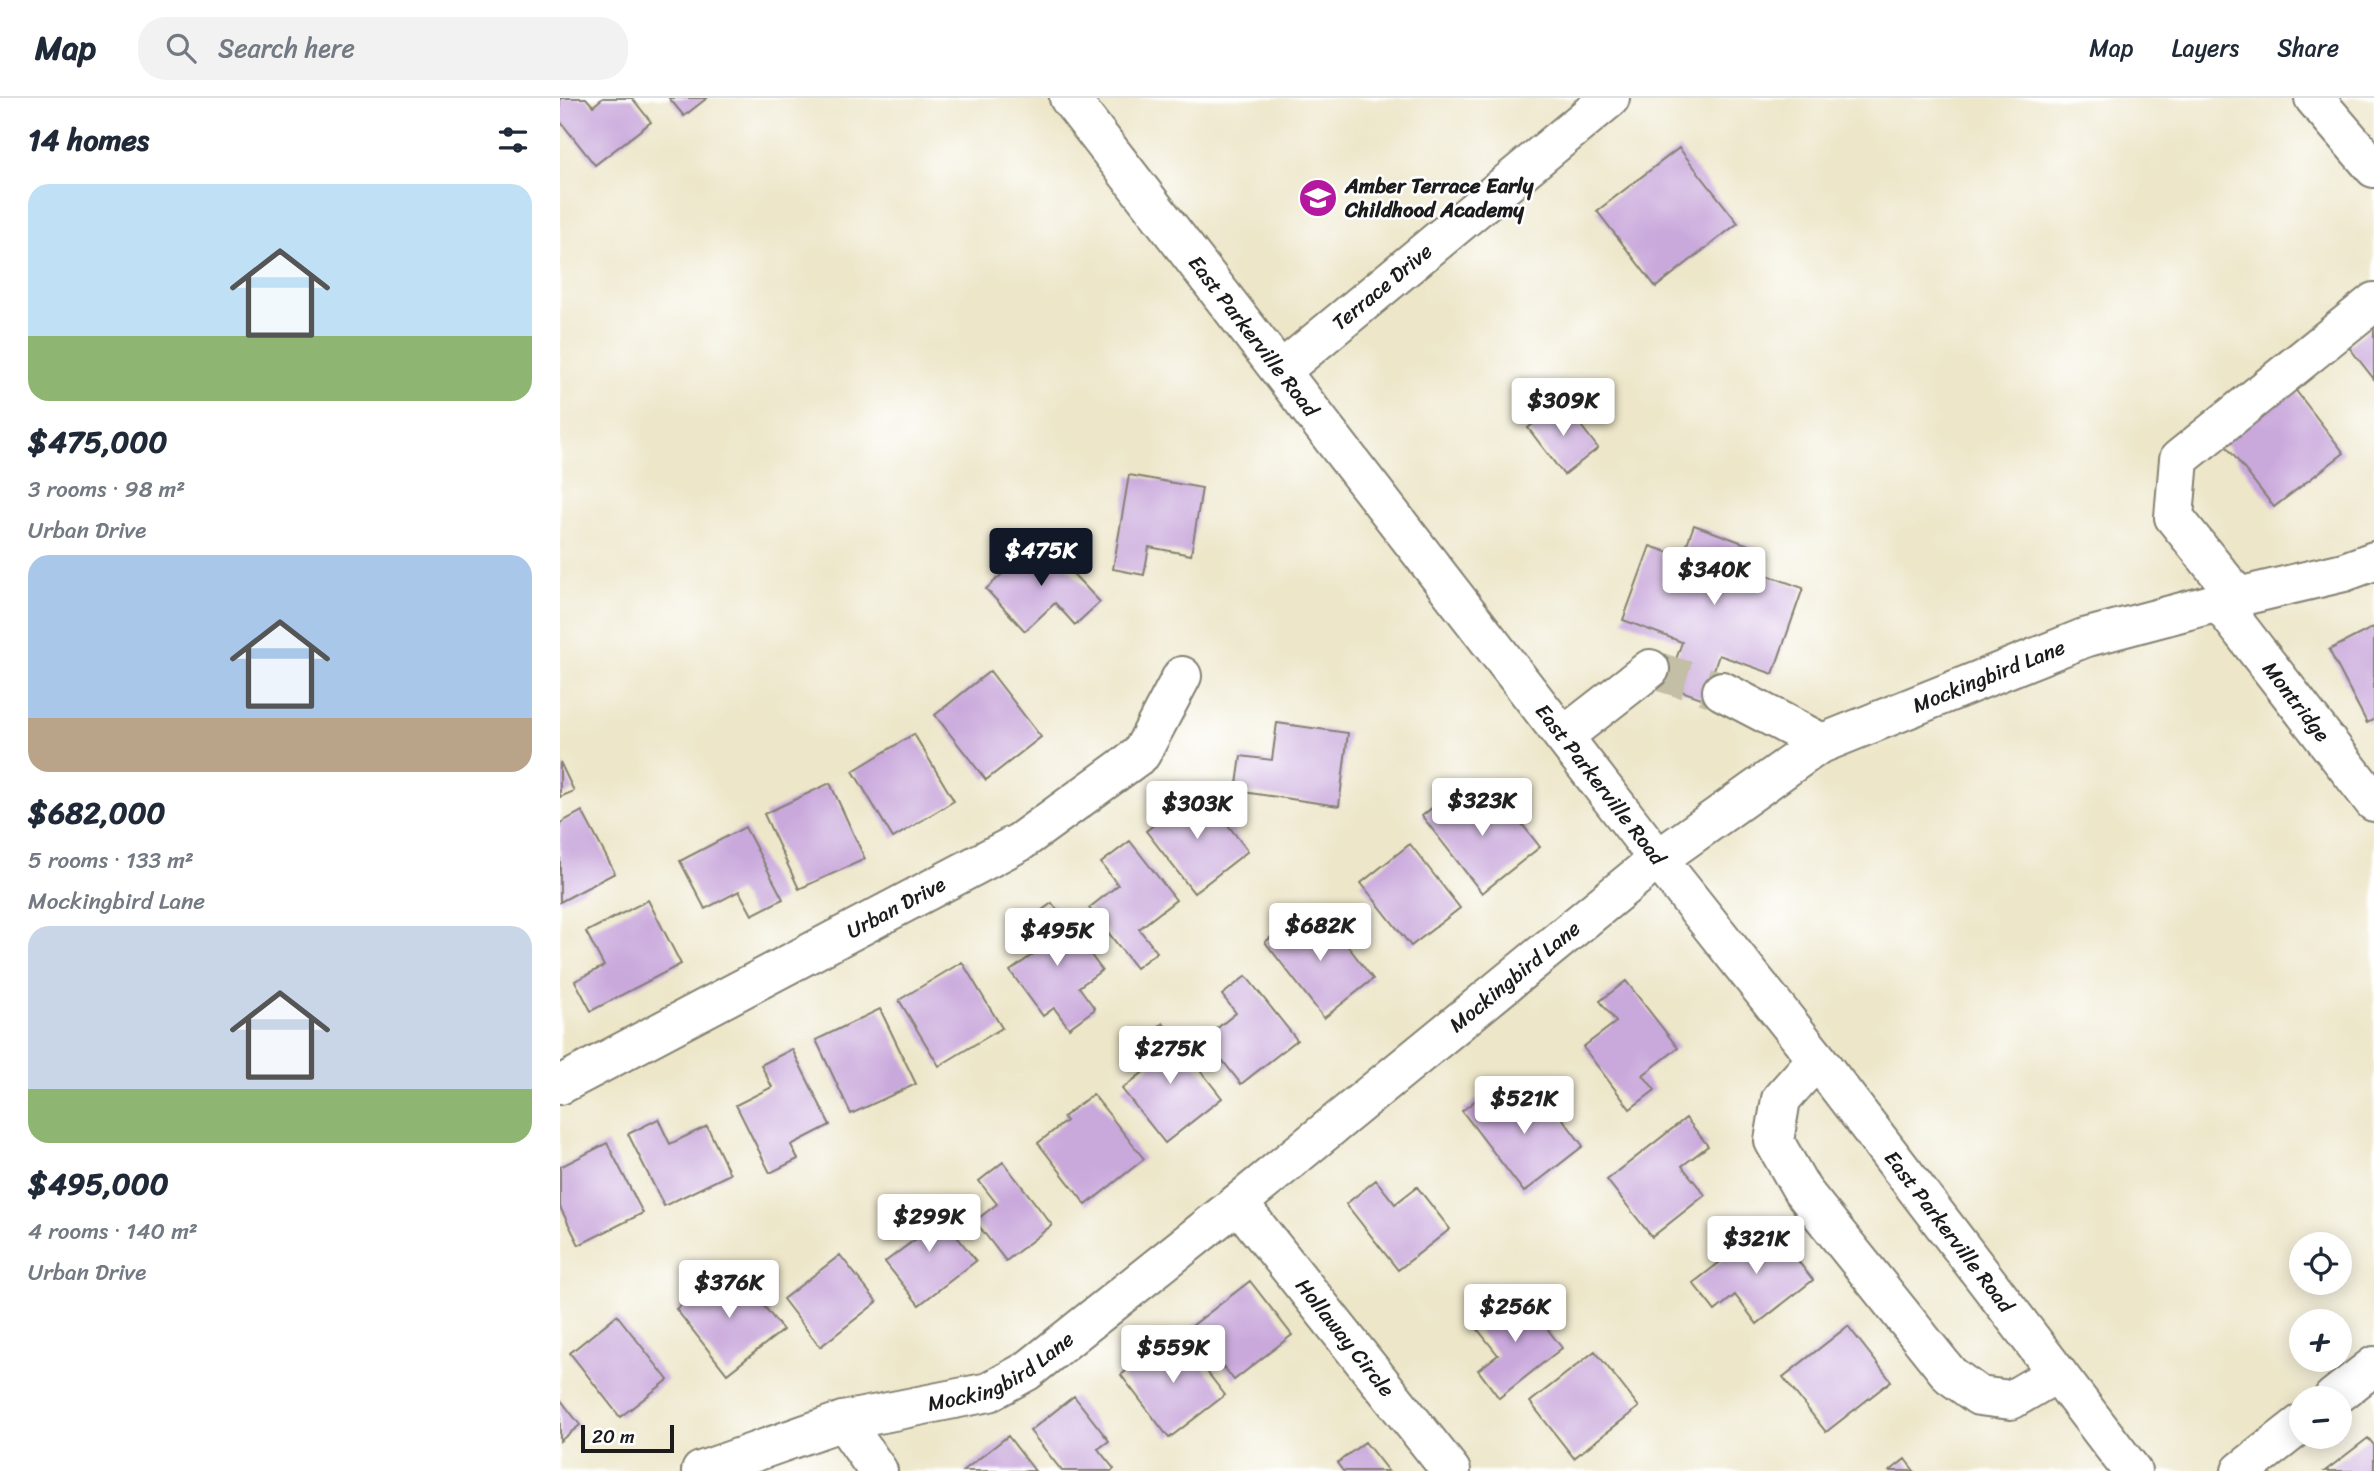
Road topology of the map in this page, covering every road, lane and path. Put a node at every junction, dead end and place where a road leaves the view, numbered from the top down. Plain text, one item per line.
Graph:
1 (1069, 98) edge
2 (1610, 98) edge
3 (2314, 98) edge
4 (2374, 168) edge
5 (2374, 302) edge
6 (1282, 370) junction
7 (2374, 561) edge
8 (2228, 599) junction
9 (1650, 670) dead end
10 (1182, 676) dead end
11 (1722, 691) tunnel mouth
12 (1564, 736) junction
13 (1822, 743) junction
14 (2374, 802) edge
15 (1658, 859) junction
16 (1817, 1059) junction
17 (560, 1085) edge
18 (1238, 1203) junction
19 (2374, 1366) edge
20 (2057, 1373) junction
21 (2348, 1386) edge
22 (843, 1421) junction
23 (2289, 1434) edge
24 (2247, 1469) edge
25 (701, 1471) edge
26 (878, 1471) edge
27 (1451, 1471) edge
28 (2132, 1471) edge

1 - 6 street, East Parkerville Road
2 - 6 street, Terrace Drive
3 - 4 street
5 - 8 street, Montridge
6 - 12 street, East Parkerville Road
7 - 8 street, Mockingbird Lane
8 - 13 street, Mockingbird Lane
8 - 14 street, Montridge
9 - 12 street
10 - 17 street, Urban Drive
11 - 13 street
12 - 15 street, East Parkerville Road
13 - 15 street, Mockingbird Lane
15 - 16 street, East Parkerville Road
15 - 18 street, Mockingbird Lane
16 - 20 street, East Parkerville Road
16 - 20 street
18 - 22 street, Mockingbird Lane
18 - 27 street, Hollaway Circle
19 - 21 street
20 - 28 street, East Parkerville Road
22 - 25 street, Mockingbird Lane
22 - 26 street
23 - 24 street

